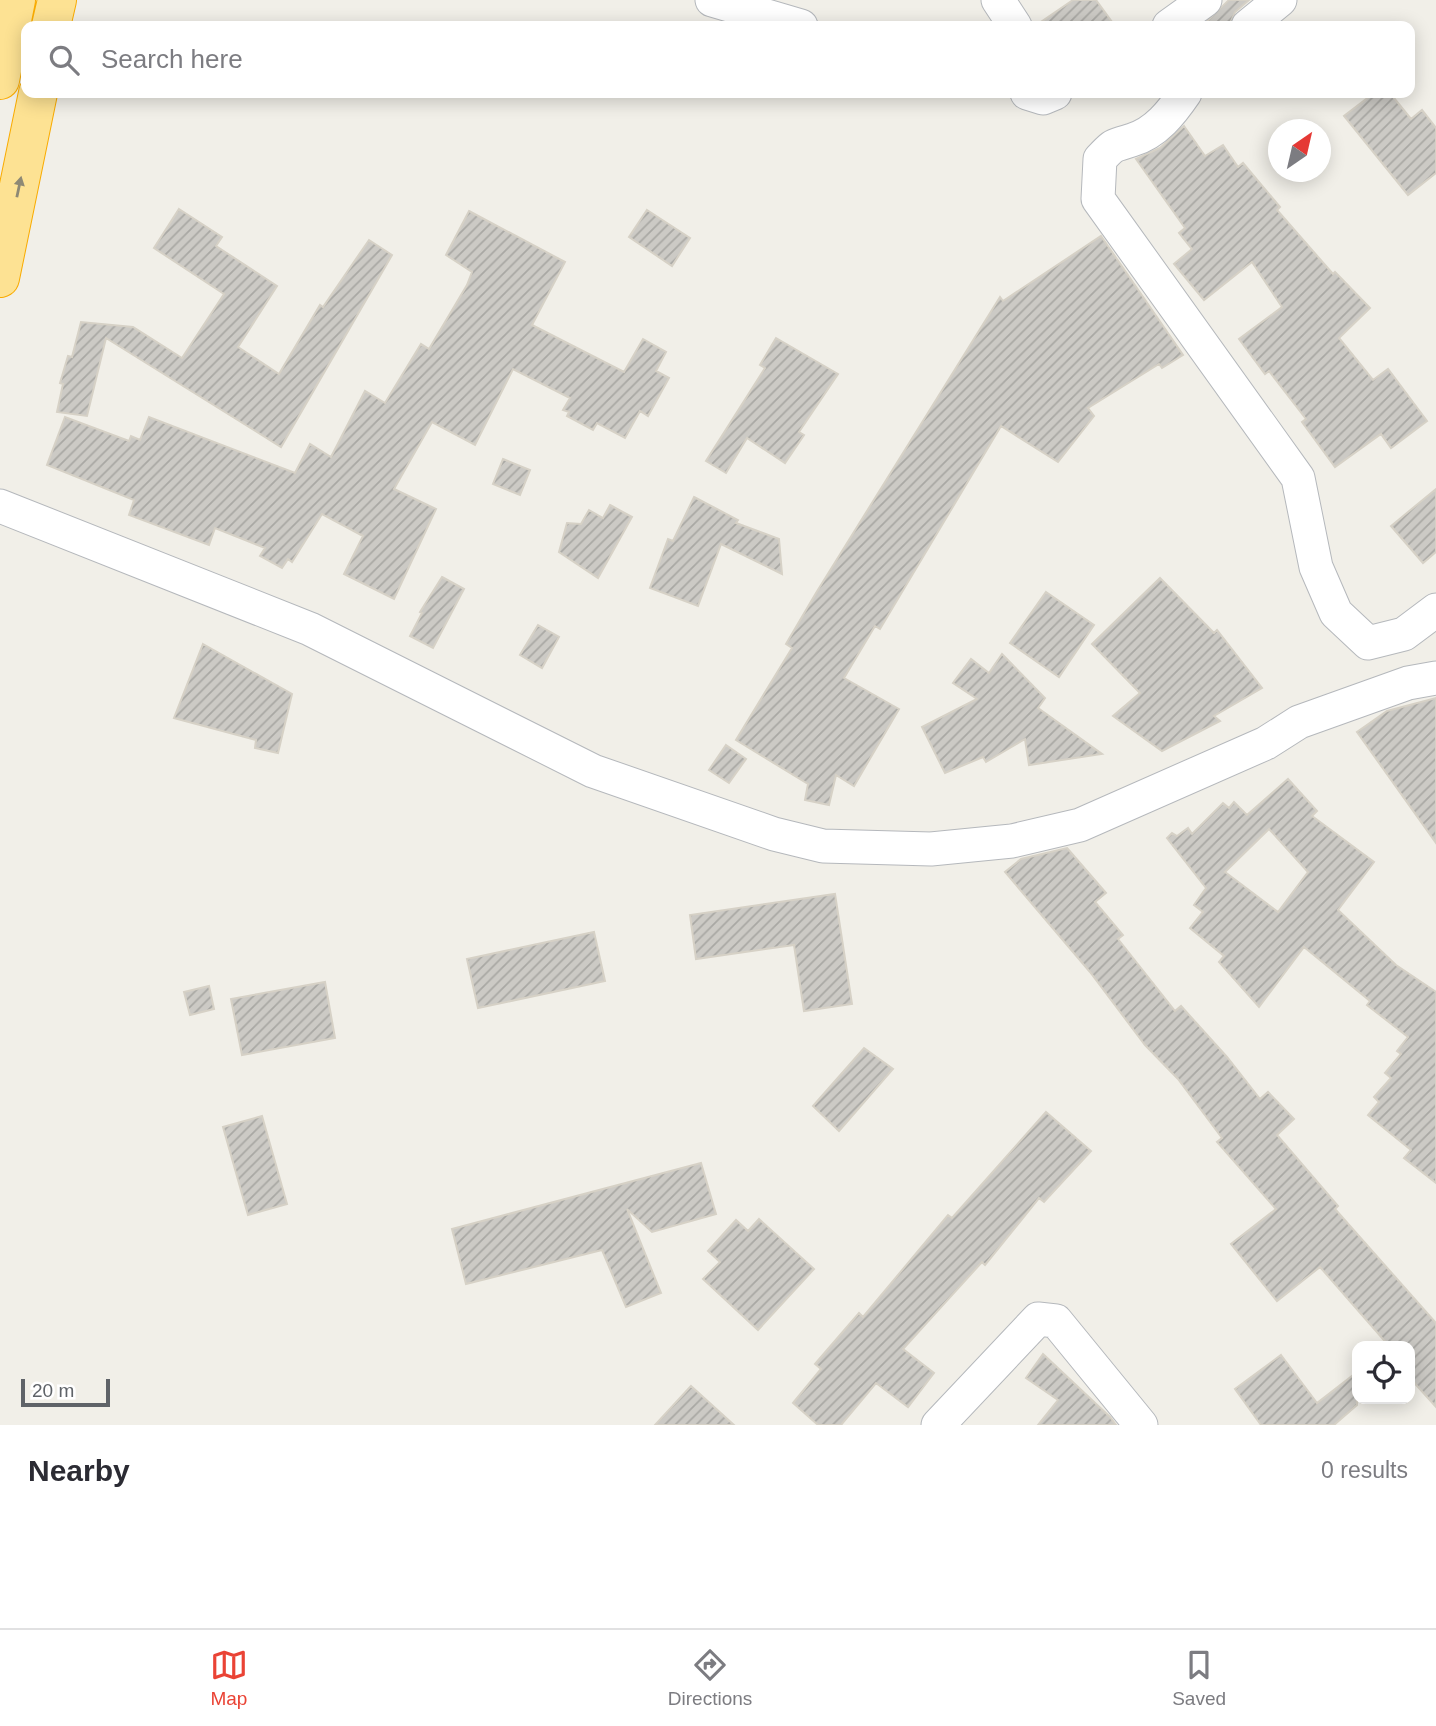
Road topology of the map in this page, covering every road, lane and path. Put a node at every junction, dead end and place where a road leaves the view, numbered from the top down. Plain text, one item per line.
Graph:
1 (16, 0) edge
2 (57, 0) edge
3 (712, 0) edge
4 (998, 0) edge
5 (1205, 0) edge
6 (1280, 0) edge
7 (52, 21) edge
8 (784, 21) edge
9 (1012, 21) edge
10 (1175, 21) edge
11 (1254, 21) edge
12 (0, 80) edge
13 (37, 98) edge
14 (1182, 98) edge
15 (0, 278) edge
16 (0, 506) edge
17 (1436, 610) edge
18 (1436, 678) edge
19 (938, 1425) edge
20 (1141, 1425) edge

1 - 12 highway
2 - 7 highway
3 - 8 street
4 - 9 street
5 - 10 street
6 - 11 street
15 -> 13 highway
14 - 17 street
16 - 18 street
19 - 20 street

